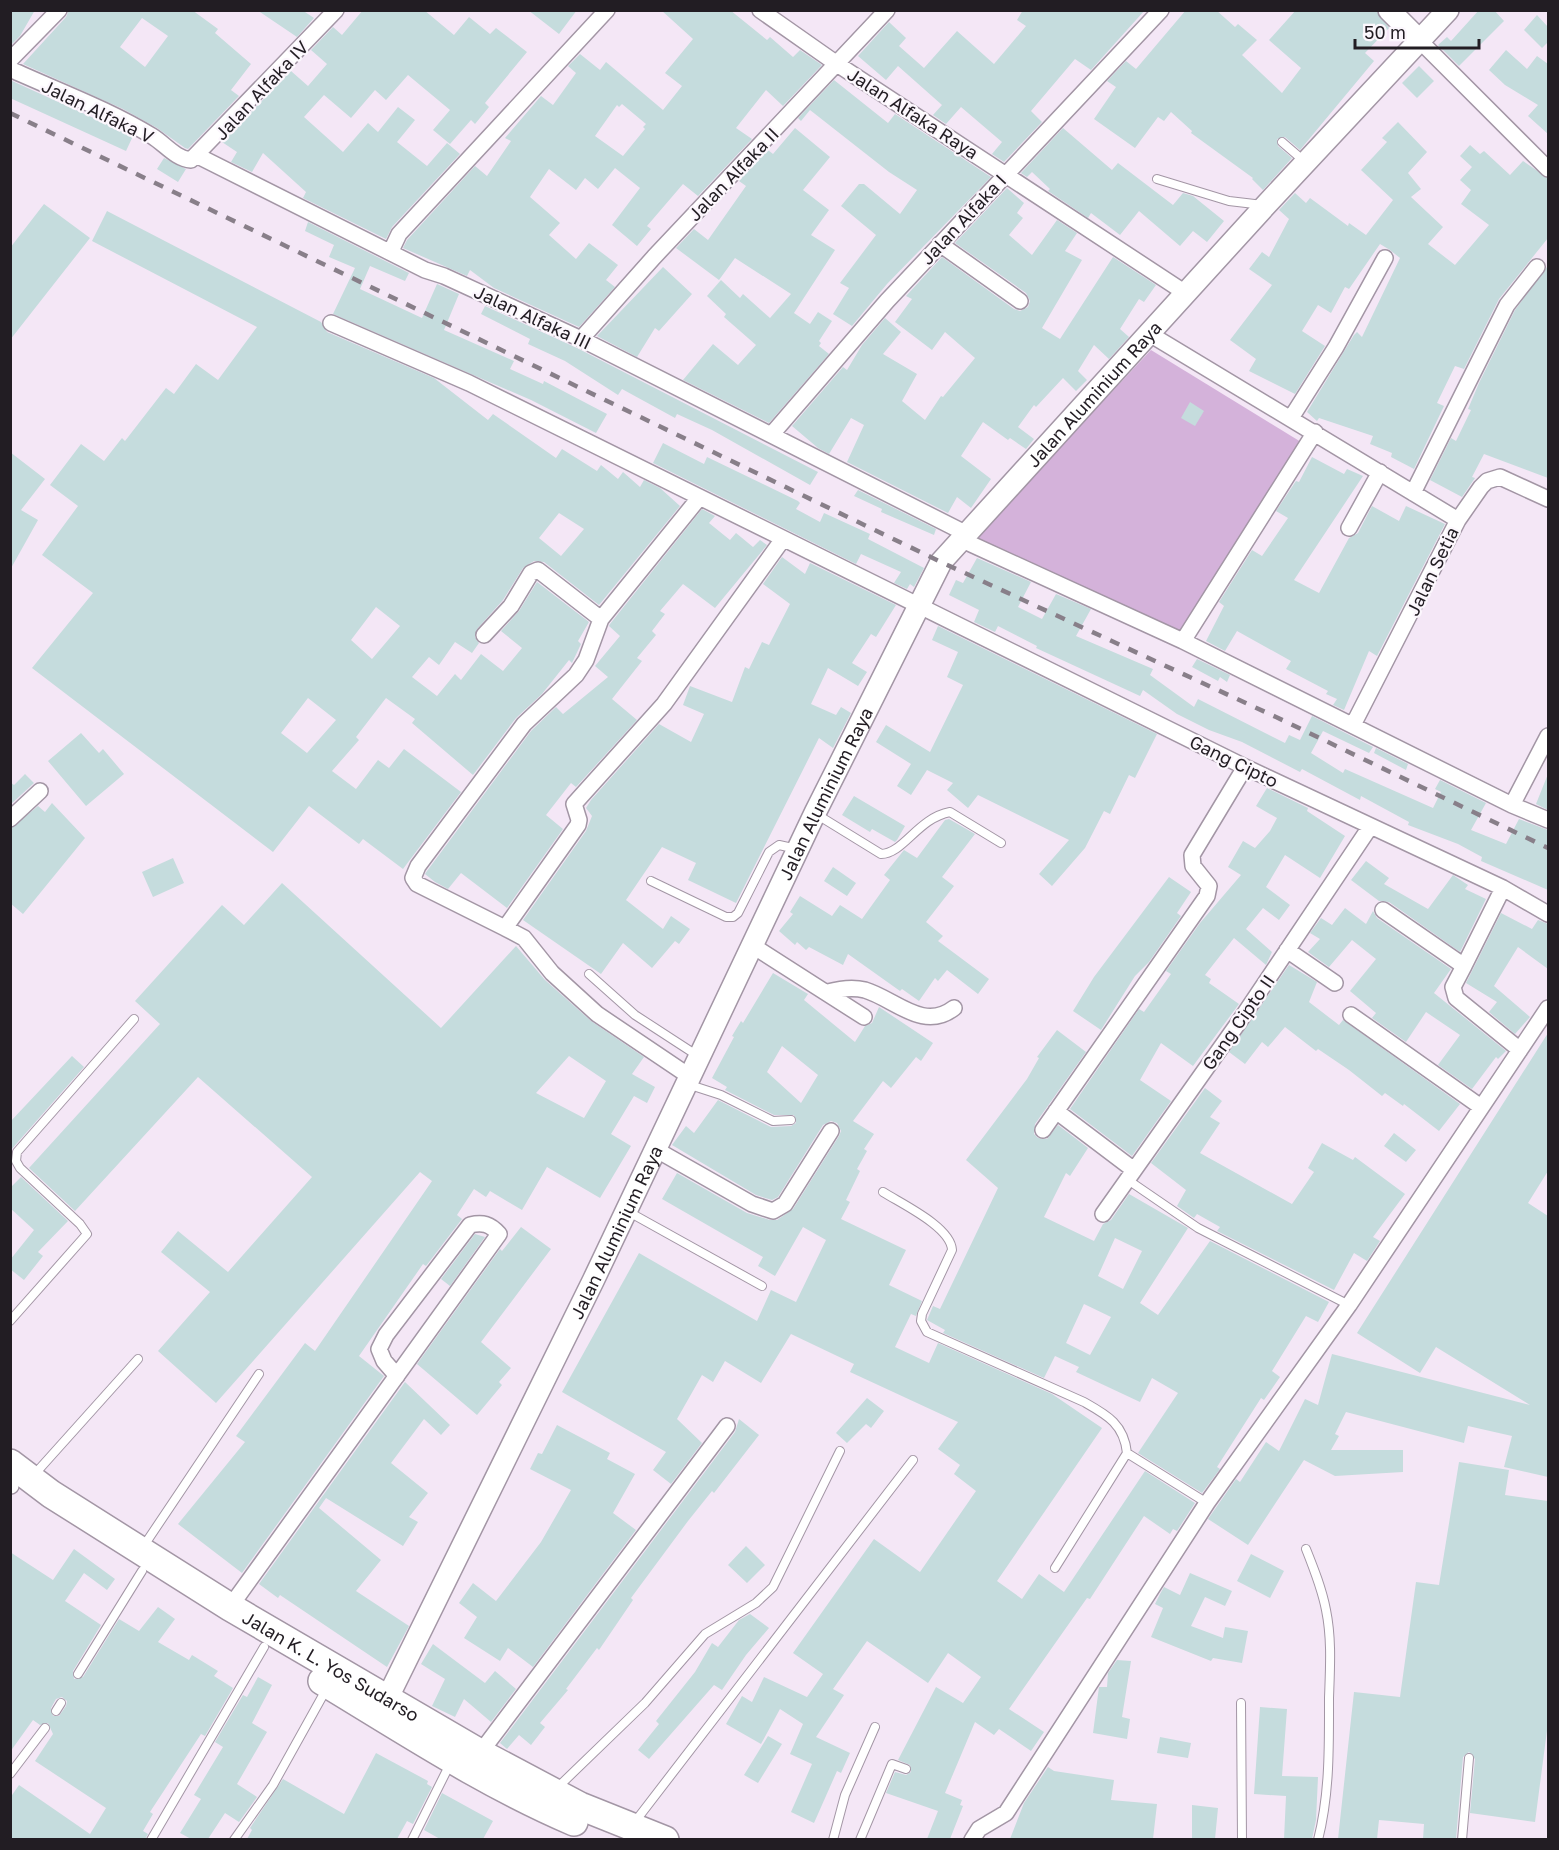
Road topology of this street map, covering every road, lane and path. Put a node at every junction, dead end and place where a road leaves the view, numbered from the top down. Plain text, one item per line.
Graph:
1 (59, 10) edge
2 (336, 10) edge
3 (607, 10) edge
4 (760, 10) edge
5 (887, 10) edge
6 (1161, 10) edge
7 (1389, 10) edge
8 (1448, 10) edge
9 (1419, 40) junction
10 (10, 60) edge
11 (837, 64) junction
12 (10, 69) edge
13 (1282, 142) dead end
14 (198, 156) junction
15 (1306, 163) junction
16 (1548, 169) edge
17 (1006, 173) junction
18 (1157, 179) dead end
19 (1265, 206) junction
20 (940, 244) junction
21 (390, 251) junction
22 (1385, 258) dead end
23 (1537, 267) dead end
24 (1187, 294) junction
25 (1020, 301) dead end
26 (331, 323) dead end
27 (1148, 333) junction
28 (581, 339) junction
29 (1291, 418) junction
30 (1315, 432) junction
31 (772, 435) junction
32 (1380, 472) junction
33 (1413, 493) junction
34 (699, 498) junction
35 (1548, 499) edge
36 (1458, 520) junction
37 (1349, 528) dead end
38 (962, 536) junction
39 (783, 539) junction
40 (920, 606) junction
41 (601, 619) junction
42 (484, 635) dead end
43 (1183, 641) junction
44 (1353, 726) junction
45 (1548, 736) edge
46 (1245, 767) junction
47 (40, 791) dead end
48 (1512, 805) junction
49 (815, 813) junction
50 (10, 819) edge
51 (1548, 820) edge
52 (1370, 827) junction
53 (1001, 843) dead end
54 (798, 849) junction
55 (651, 881) dead end
56 (1503, 888) junction
57 (1383, 910) dead end
58 (1548, 914) edge
59 (505, 928) junction
60 (753, 946) junction
61 (1287, 950) junction
62 (1464, 966) junction
63 (589, 974) dead end
64 (1335, 983) dead end
65 (828, 992) junction
66 (954, 1008) dead end
67 (1548, 1008) edge
68 (1352, 1015) dead end
69 (864, 1017) dead end
70 (134, 1019) dead end
71 (1520, 1050) junction
72 (698, 1056) junction
73 (687, 1080) junction
74 (1481, 1107) junction
75 (1056, 1111) junction
76 (791, 1120) dead end
77 (1043, 1130) dead end
78 (831, 1131) dead end
79 (655, 1149) junction
80 (1131, 1175) junction
81 (883, 1192) dead end
82 (626, 1211) junction
83 (1103, 1214) dead end
84 (762, 1286) dead end
85 (1349, 1305) junction
86 (10, 1321) edge
87 (138, 1359) dead end
88 (258, 1374) dead end
89 (397, 1376) junction
90 (727, 1426) dead end
91 (840, 1451) dead end
92 (1127, 1453) junction
93 (913, 1460) dead end
94 (15, 1480) edge
95 (1207, 1503) junction
96 (1306, 1549) dead end
97 (141, 1561) junction
98 (1055, 1568) dead end
99 (230, 1607) junction
100 (264, 1647) junction
101 (78, 1674) dead end
102 (329, 1685) junction
103 (61, 1703) dead end
104 (1241, 1703) dead end
105 (382, 1708) junction
106 (56, 1711) dead end
107 (875, 1727) dead end
108 (45, 1728) dead end
109 (480, 1753) junction
110 (1469, 1758) dead end
111 (452, 1760) junction
112 (906, 1769) dead end
113 (10, 1774) edge
114 (553, 1792) junction
115 (624, 1833) edge
116 (151, 1839) edge
117 (234, 1839) edge
118 (412, 1839) edge
119 (665, 1839) edge
120 (833, 1839) edge
121 (860, 1839) edge
122 (972, 1839) edge
123 (1242, 1839) edge
124 (1318, 1839) edge
125 (1462, 1839) edge

1 - 10 street
2 - 14 street, Jalan Alfaka IV
3 - 21 street
4 - 11 street, Jalan Alfaka Raya
5 - 11 street, Jalan Alfaka II
6 - 17 street, Jalan Alfaka I
7 - 9 main road
8 - 9 main road, Jalan Aluminium Raya
9 - 15 main road, Jalan Aluminium Raya
9 - 16 street
11 - 17 street, Jalan Alfaka Raya
11 - 28 street, Jalan Alfaka II
12 - 14 street, Jalan Alfaka V
13 - 15 lane
14 - 21 street, Jalan Alfaka III
15 - 19 main road, Jalan Aluminium Raya
17 - 20 street, Jalan Alfaka I
17 - 24 street, Jalan Alfaka Raya
18 - 19 lane
19 - 24 main road, Jalan Aluminium Raya
20 - 25 street
20 - 31 street, Jalan Alfaka I
21 - 28 street, Jalan Alfaka III
22 - 29 street
23 - 33 street
24 - 27 main road, Jalan Aluminium Raya
26 - 34 street, Gang Cipto
27 - 29 street
27 - 38 main road, Jalan Aluminium Raya
28 - 31 street, Jalan Alfaka III
29 - 30 street
30 - 32 street
30 - 43 street
31 - 38 street, Jalan Alfaka III
32 - 33 street
32 - 37 street
33 - 36 street
34 - 39 street, Gang Cipto
34 - 41 street
35 - 36 street, Jalan Setia
36 - 44 street, Jalan Setia
38 - 40 main road, Jalan Aluminium Raya
38 - 43 street, Jalan Alfaka III
39 - 40 street, Gang Cipto
39 - 59 street
40 - 46 street, Gang Cipto
40 - 49 main road, Jalan Aluminium Raya
41 - 42 street
41 - 59 street
43 - 44 street, Jalan Alfaka III
44 - 48 street, Jalan Alfaka III
45 - 48 street
46 - 52 street, Gang Cipto
46 - 75 street
47 - 50 street
48 - 51 street, Jalan Alfaka III
49 - 53 lane
49 - 54 main road, Jalan Aluminium Raya
52 - 56 street, Gang Cipto
52 - 61 street, Gang Cipto II
54 - 55 lane
54 - 60 main road, Jalan Aluminium Raya
56 - 58 street, Gang Cipto
56 - 62 street
57 - 62 street
59 - 73 street
60 - 65 street
60 - 72 main road, Jalan Aluminium Raya
61 - 64 street
61 - 80 street, Gang Cipto II
62 - 71 street
63 - 72 lane
65 - 66 street
65 - 69 street
67 - 71 street
68 - 74 street
70 - 86 lane
71 - 74 street
72 - 73 main road, Jalan Aluminium Raya
73 - 76 lane
73 - 79 main road, Jalan Aluminium Raya
74 - 85 street
75 - 77 street
75 - 80 street
78 - 79 street
79 - 82 main road, Jalan Aluminium Raya
80 - 83 street, Gang Cipto II
80 - 85 lane
81 - 92 lane
82 - 84 lane
82 - 105 main road, Jalan Aluminium Raya
85 - 95 street
87 - 94 lane
88 - 97 lane
89 - 89 street
89 - 99 street
90 - 109 street
91 - 114 lane
92 - 95 lane
92 - 98 lane
93 - 115 lane
94 - 97 highway, Jalan K. L. Yos Sudarso
95 - 122 street
96 - 124 lane
97 - 99 highway, Jalan K. L. Yos Sudarso
97 - 100 highway, Jalan K. L. Yos Sudarso
97 - 101 lane
99 - 105 highway, Jalan K. L. Yos Sudarso
100 - 102 highway, Jalan K. L. Yos Sudarso
100 - 116 lane
102 - 105 highway, Jalan K. L. Yos Sudarso
102 - 117 lane
103 - 106 lane
104 - 123 lane
105 - 109 highway, Jalan K. L. Yos Sudarso
105 - 111 highway, Jalan K. L. Yos Sudarso
107 - 120 lane
108 - 113 lane
109 - 114 highway, Jalan K. L. Yos Sudarso
110 - 125 lane
111 - 115 highway, Jalan K. L. Yos Sudarso
111 - 118 lane
112 - 121 lane
114 - 115 highway, Jalan K. L. Yos Sudarso
115 - 119 highway, Jalan K. L. Yos Sudarso

